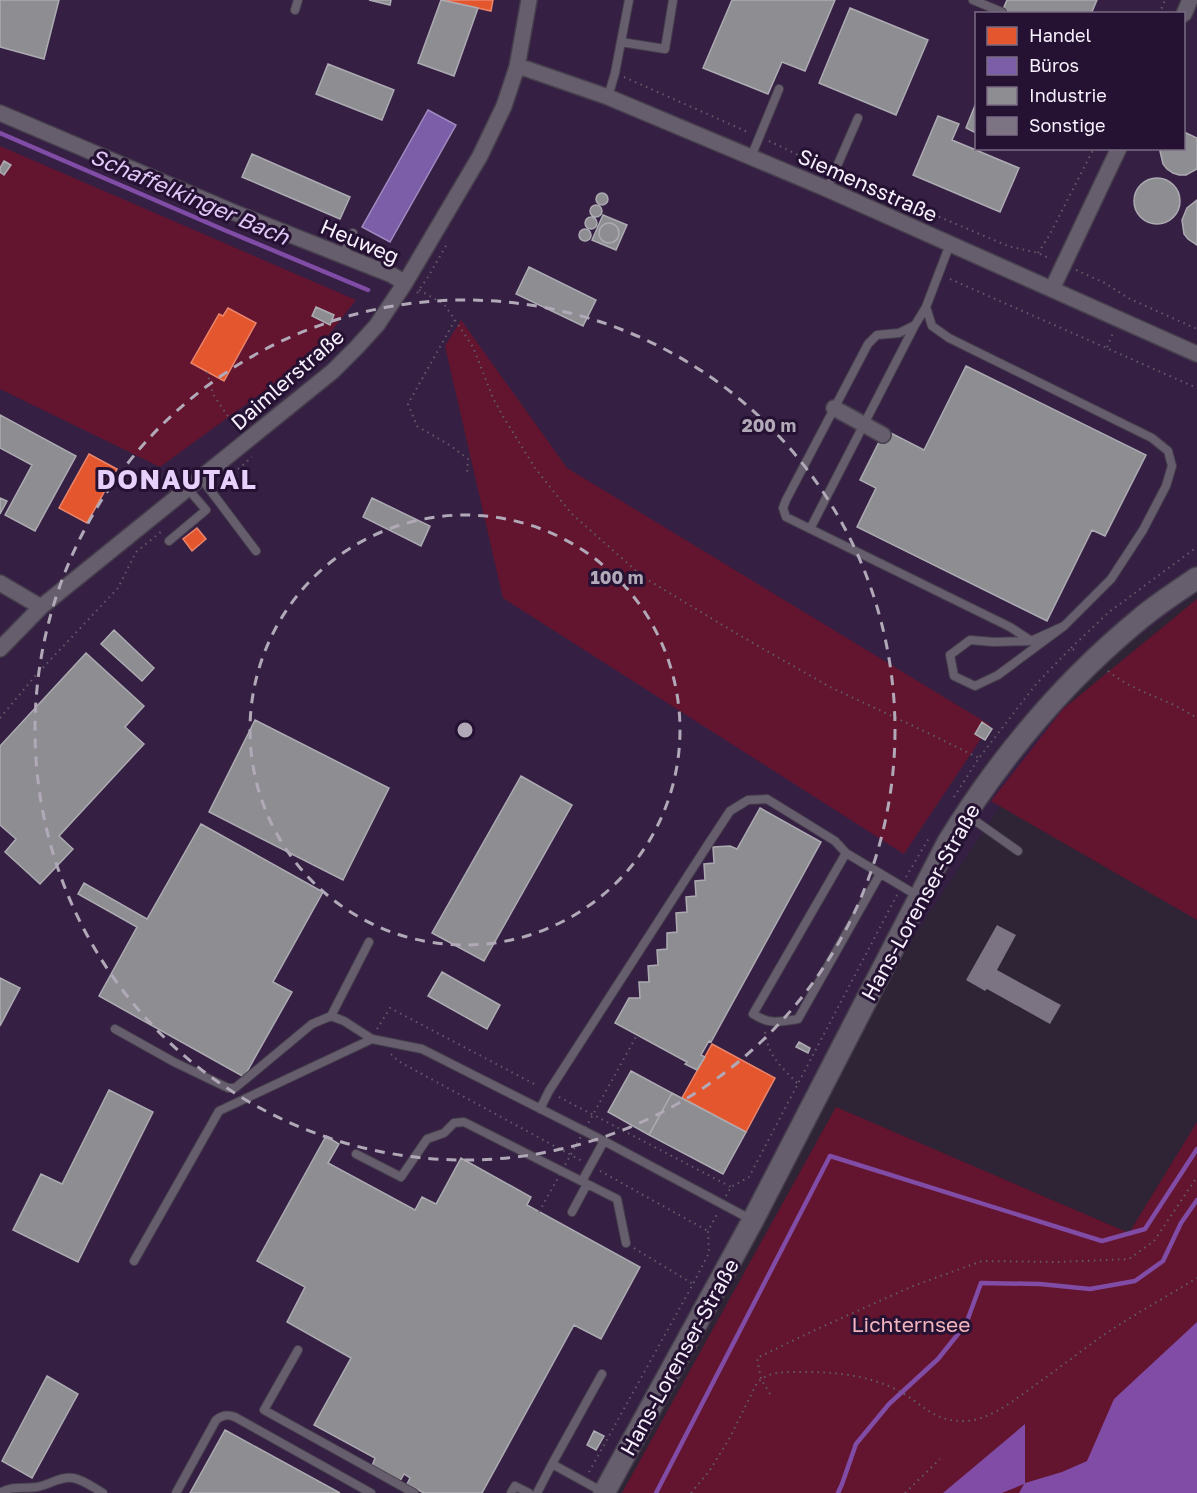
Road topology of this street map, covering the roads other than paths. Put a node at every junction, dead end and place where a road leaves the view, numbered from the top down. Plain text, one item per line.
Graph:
1 (298, 0) edge
2 (529, 0) edge
3 (629, 0) edge
4 (673, 0) edge
5 (973, 0) edge
6 (295, 10) dead end
7 (1002, 12) dead end
8 (621, 42) junction
9 (517, 67) junction
10 (779, 89) dead end
11 (608, 97) junction
12 (0, 113) edge
13 (858, 118) dead end
14 (1118, 150) edge
15 (751, 157) junction
16 (827, 189) junction
17 (353, 233) dead end
18 (950, 244) junction
19 (343, 255) junction
20 (405, 283) junction
21 (1052, 289) junction
22 (926, 307) junction
23 (915, 325) junction
24 (1197, 354) edge
25 (834, 408) junction
26 (864, 424) junction
27 (883, 435) dead end
28 (201, 478) junction
29 (188, 489) junction
30 (810, 529) junction
31 (169, 541) dead end
32 (256, 551) dead end
33 (1197, 578) edge
34 (0, 584) edge
35 (41, 607) junction
36 (1064, 626) junction
37 (1031, 641) junction
38 (0, 649) edge
39 (960, 806) junction
40 (1018, 851) dead end
41 (846, 853) junction
42 (880, 874) junction
43 (910, 892) junction
44 (369, 942) dead end
45 (331, 1016) junction
46 (115, 1029) dead end
47 (372, 1039) junction
48 (540, 1109) junction
49 (604, 1141) junction
50 (356, 1154) dead end
51 (585, 1183) junction
52 (572, 1212) dead end
53 (753, 1220) junction
54 (626, 1243) road end
55 (134, 1262) dead end
56 (298, 1350) dead end
57 (602, 1374) dead end
58 (552, 1464) junction
59 (0, 1493) edge
60 (103, 1493) edge
61 (176, 1493) edge
62 (371, 1493) edge
63 (414, 1493) edge
64 (511, 1493) edge
65 (529, 1493) edge
66 (537, 1493) edge
67 (604, 1493) edge

1 - 6 lane
2 - 9 street, Daimlerstraße
3 - 8 lane
4 - 8 lane
5 - 7 lane
8 - 11 lane
9 - 11 street, Siemensstraße
9 - 20 street, Daimlerstraße
10 - 15 lane
11 - 15 street, Siemensstraße
12 - 19 street, Heuweg
13 - 16 lane
14 - 21 street
15 - 16 street, Siemensstraße
16 - 18 street, Siemensstraße
17 - 19 lane
18 - 21 street, Siemensstraße
18 - 22 lane
19 - 20 street, Heuweg
20 - 28 street, Daimlerstraße
21 - 24 street, Siemensstraße
22 - 23 lane
22 - 36 lane
23 - 25 lane
23 - 26 lane
25 - 26 street
25 - 30 lane
26 - 27 street
26 - 30 lane
28 - 29 street, Daimlerstraße
28 - 32 lane
29 - 31 lane
29 - 35 street, Daimlerstraße
30 - 37 lane
33 - 39 street, Hans-Lorenser-Straße
34 - 35 street
35 - 38 street, Daimlerstraße
36 - 37 lane
36 - 37 lane
39 - 40 lane
39 - 43 street, Hans-Lorenser-Straße
41 - 42 lane
41 - 42 lane
41 - 48 lane
42 - 43 lane
43 - 53 street, Hans-Lorenser-Straße
44 - 45 lane
45 - 46 lane
45 - 47 lane
47 - 48 lane
47 - 55 lane
48 - 49 lane
49 - 51 lane
49 - 53 lane
50 - 51 lane
51 - 52 lane
51 - 54 lane
53 - 67 street, Hans-Lorenser-Straße
56 - 63 lane
57 - 58 lane
58 - 66 lane
58 - 67 lane
59 - 60 lane
61 - 62 lane
64 - 65 lane

